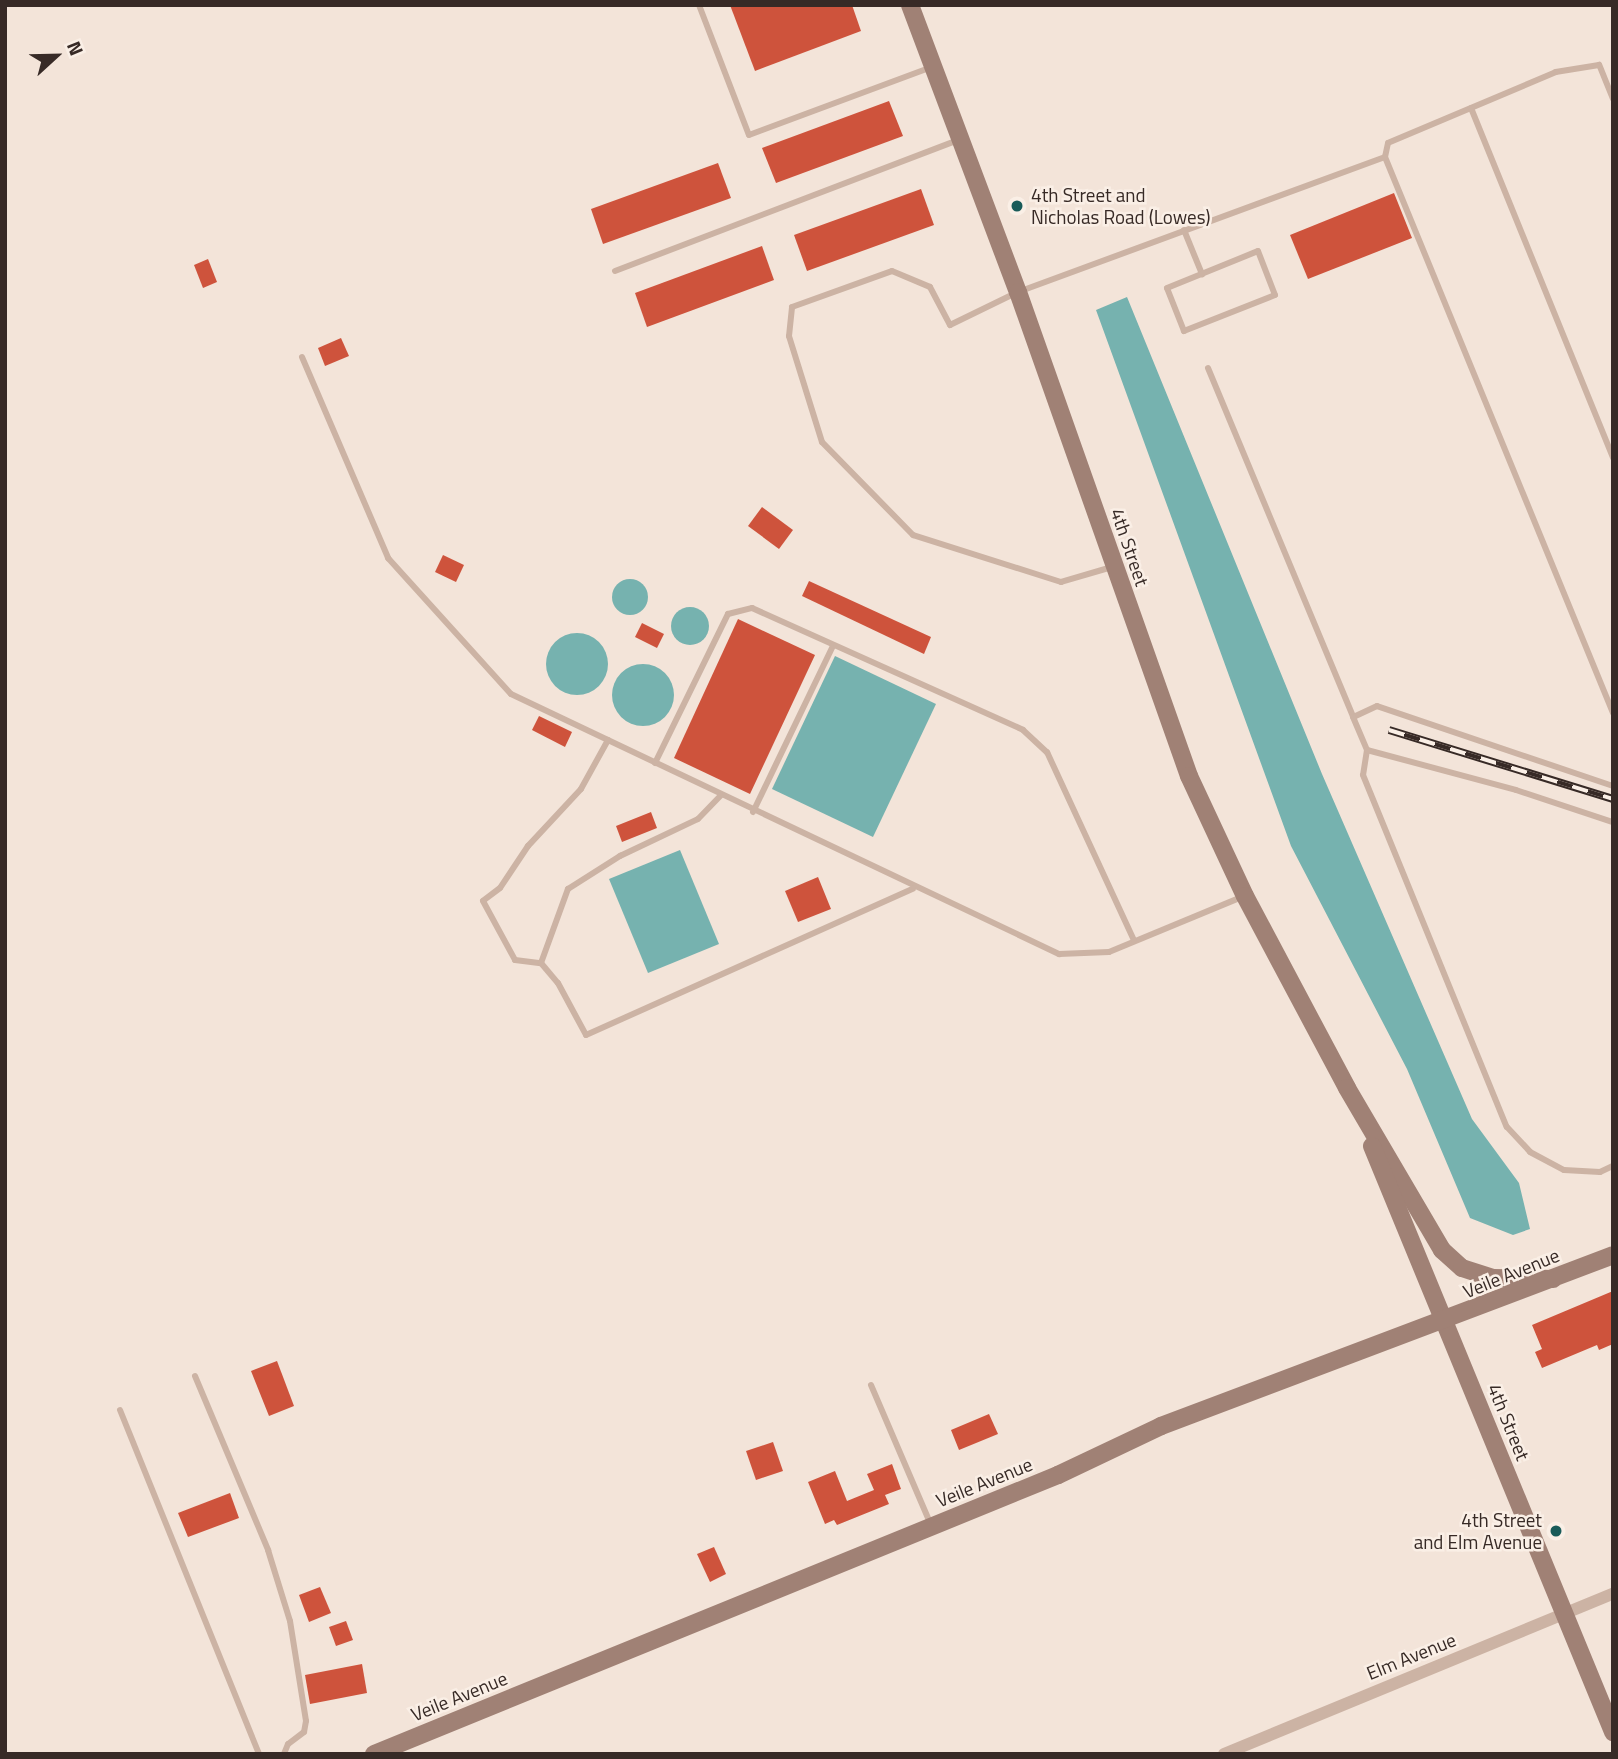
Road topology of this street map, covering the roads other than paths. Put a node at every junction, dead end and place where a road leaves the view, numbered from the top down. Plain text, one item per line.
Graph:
1 (699, 5) edge
2 (910, 5) edge
3 (934, 66) junction
4 (1613, 99) edge
5 (1471, 108) junction
6 (960, 139) junction
7 (1385, 158) junction
8 (1184, 230) junction
9 (615, 271) dead end
10 (1202, 274) junction
11 (1018, 292) junction
12 (302, 357) dead end
13 (1208, 368) dead end
14 (1613, 458) edge
15 (1115, 566) junction
16 (832, 646) junction
17 (1613, 713) edge
18 (1353, 717) junction
19 (608, 740) junction
20 (1367, 750) junction
21 (655, 764) junction
22 (1613, 786) edge
23 (720, 796) junction
24 (752, 812) junction
25 (1613, 822) edge
26 (914, 889) junction
27 (1245, 896) junction
28 (1134, 940) junction
29 (541, 963) junction
30 (1347, 1088) junction
31 (1613, 1166) edge
32 (1613, 1255) edge
33 (1553, 1279) junction
34 (1446, 1321) junction
35 (195, 1376) dead end
36 (872, 1385) dead end
37 (120, 1410) dead end
38 (932, 1526) junction
39 (1613, 1594) edge
40 (1564, 1614) junction
41 (1613, 1732) edge
42 (260, 1754) edge
43 (284, 1754) edge
44 (374, 1754) edge
45 (1224, 1754) edge

1 - 3 lane
2 - 3 street, 4th Street
3 - 6 street, 4th Street
4 - 5 lane
5 - 7 lane
5 - 14 lane
6 - 9 lane
6 - 11 street, 4th Street
7 - 8 lane
7 - 17 lane
8 - 10 lane
8 - 11 lane
10 - 10 lane
11 - 15 street, 4th Street
11 - 15 lane
12 - 19 lane
13 - 18 lane
15 - 27 street, 4th Street
16 - 21 lane
16 - 24 lane
16 - 28 lane
18 - 20 lane
18 - 22 lane
19 - 21 lane
19 - 29 lane
20 - 25 lane
20 - 31 lane
21 - 23 lane
23 - 24 lane
23 - 29 lane
24 - 26 lane
26 - 28 lane
26 - 29 lane
27 - 28 lane
27 - 30 street, 4th Street
30 - 33 street
30 - 34 street, 4th Street
32 - 33 street, Veile Avenue
33 - 34 street, Veile Avenue
34 - 38 street, Veile Avenue
34 - 40 street, 4th Street
35 - 43 lane
36 - 38 lane
37 - 42 lane
38 - 44 street, Veile Avenue
39 - 40 street, Elm Avenue
40 - 41 street, 4th Street
40 - 45 street, Elm Avenue

